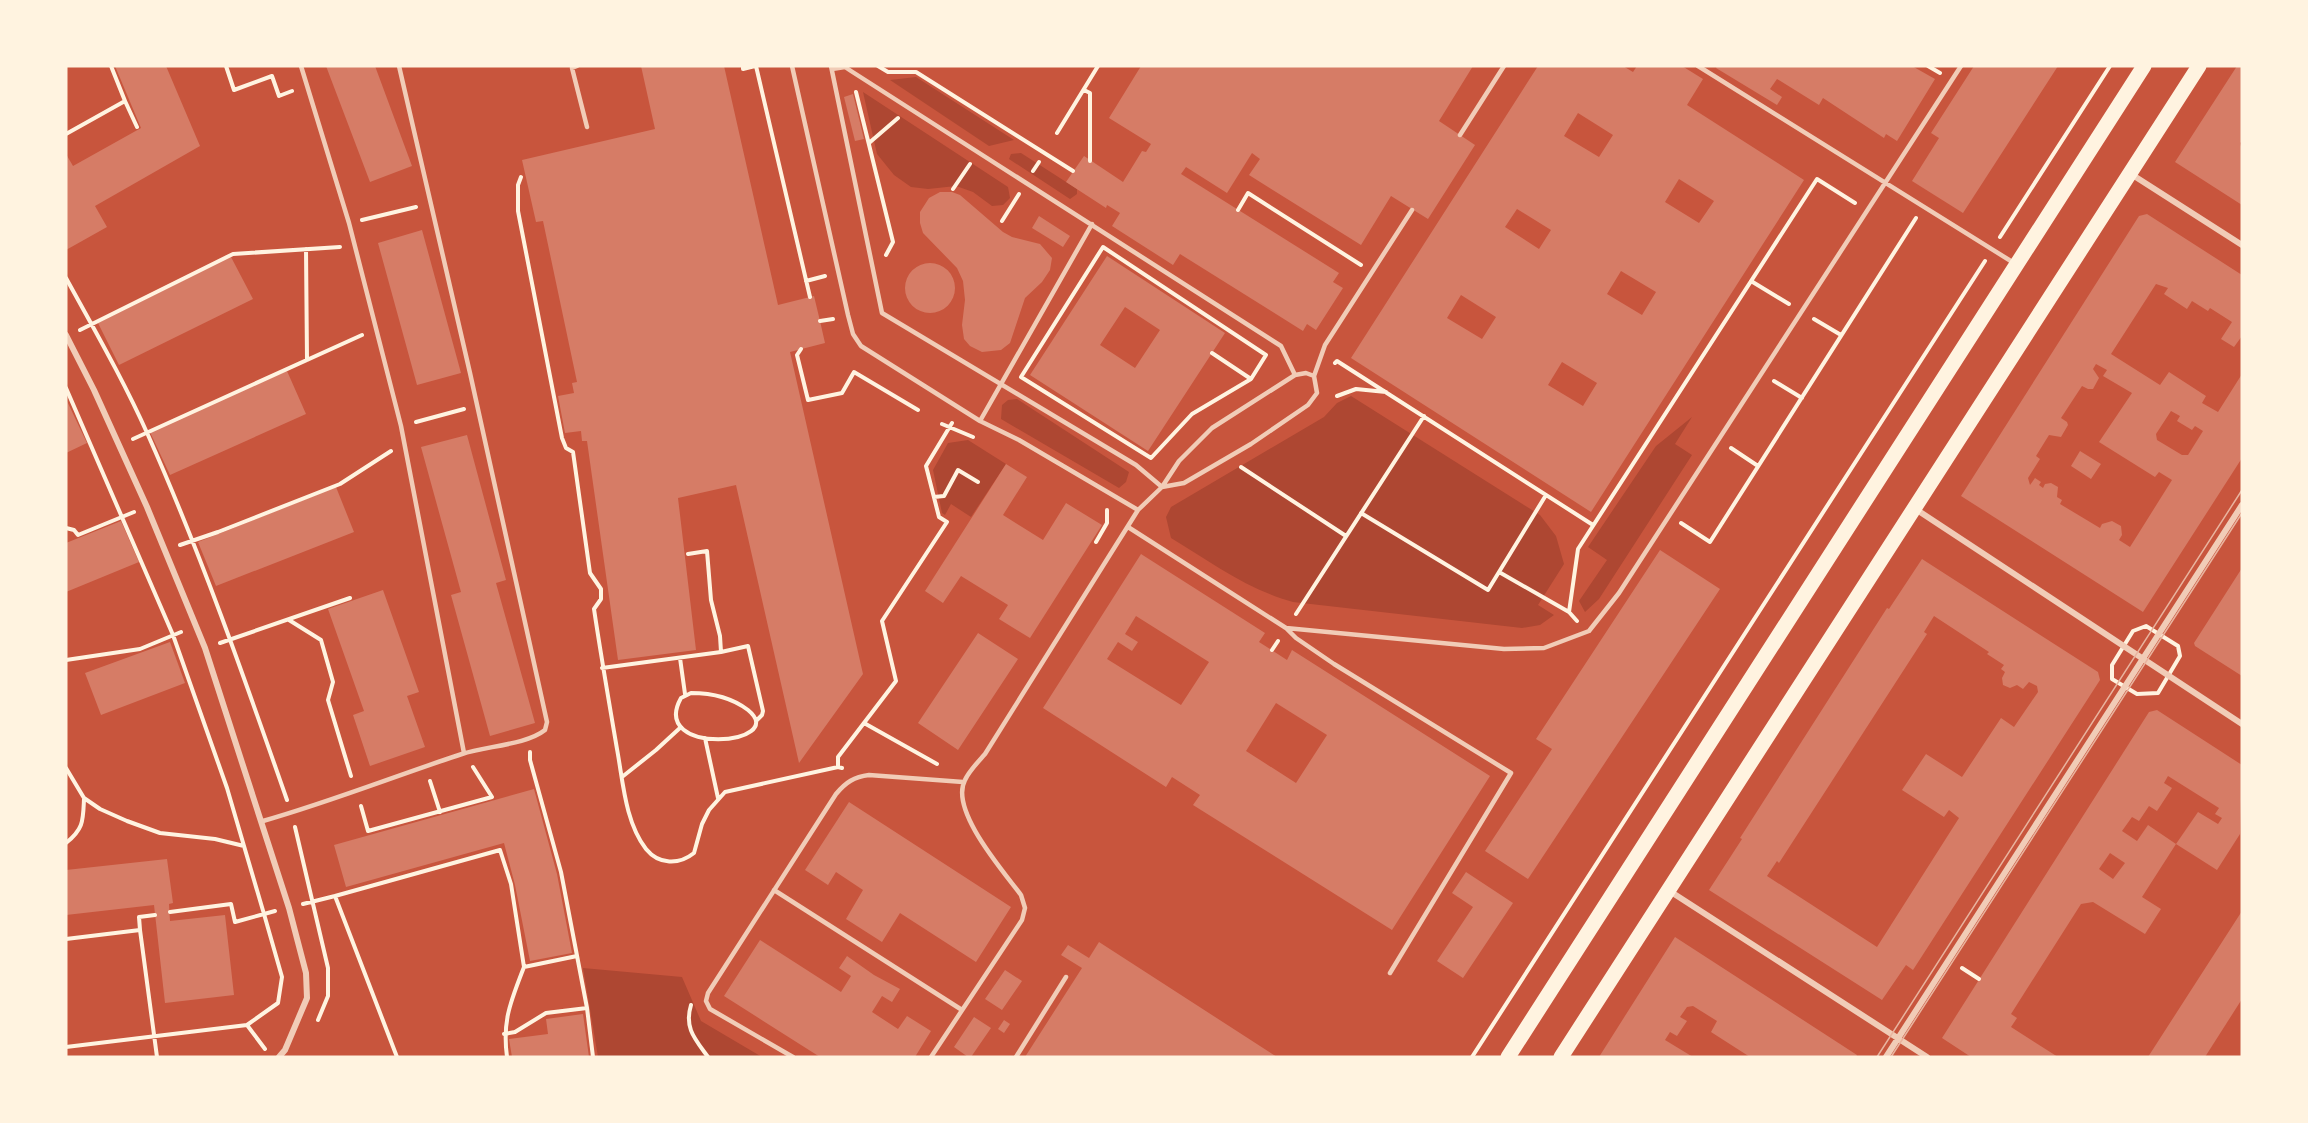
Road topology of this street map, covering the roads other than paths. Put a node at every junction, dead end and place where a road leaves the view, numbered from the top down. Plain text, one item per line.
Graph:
1 (301, 66) edge
2 (399, 66) edge
3 (577, 66) edge
4 (792, 66) edge
5 (1504, 66) edge
6 (1698, 66) edge
7 (1961, 66) edge
8 (2144, 66) edge
9 (2199, 66) edge
10 (831, 68) edge
11 (587, 127) dead end
12 (1460, 135) dead end
13 (2130, 174) junction
14 (1885, 183) junction
15 (1412, 210) dead end
16 (1092, 224) junction
17 (2242, 245) edge
18 (2018, 266) junction
19 (66, 335) edge
20 (1295, 375) junction
21 (1314, 376) junction
22 (1001, 382) junction
23 (980, 421) junction
24 (1162, 487) junction
25 (2242, 506) edge
26 (1913, 507) junction
27 (1138, 510) junction
28 (1128, 527) junction
29 (1287, 628) junction
30 (2142, 660) junction
31 (2242, 724) edge
32 (464, 753) junction
33 (963, 782) junction
34 (262, 821) junction
35 (774, 890) junction
36 (1668, 890) junction
37 (1390, 973) dead end
38 (1066, 977) dead end
39 (962, 1010) junction
40 (1898, 1038) junction
41 (279, 1057) edge
42 (793, 1057) edge
43 (931, 1057) edge
44 (1016, 1057) edge
45 (1508, 1057) edge
46 (1561, 1057) edge
47 (1886, 1057) edge
48 (1927, 1057) edge

1 - 32 lane
2 - 32 lane
3 - 11 lane
4 - 23 lane
5 - 12 lane
6 - 14 lane
7 - 14 lane
8 - 18 main road
9 - 13 main road
10 - 16 lane
10 - 22 lane
13 - 17 street
13 - 26 main road
14 - 18 lane
14 - 29 lane
15 - 21 lane
16 - 20 lane
16 - 22 lane
18 - 45 main road
19 - 34 street
20 - 21 lane
20 - 24 lane
21 - 24 lane
22 - 23 lane
22 - 24 lane
23 - 27 lane
24 - 27 lane
25 - 30 street
26 - 30 street
26 - 36 main road
27 - 28 lane
28 - 29 lane
28 - 33 lane
29 - 37 lane
30 - 31 street
30 - 40 street
32 - 34 lane
33 - 35 lane
33 - 39 lane
34 - 41 street
35 - 39 lane
35 - 42 lane
36 - 40 street
36 - 46 main road
38 - 44 lane
39 - 43 lane
40 - 47 street
40 - 48 street

